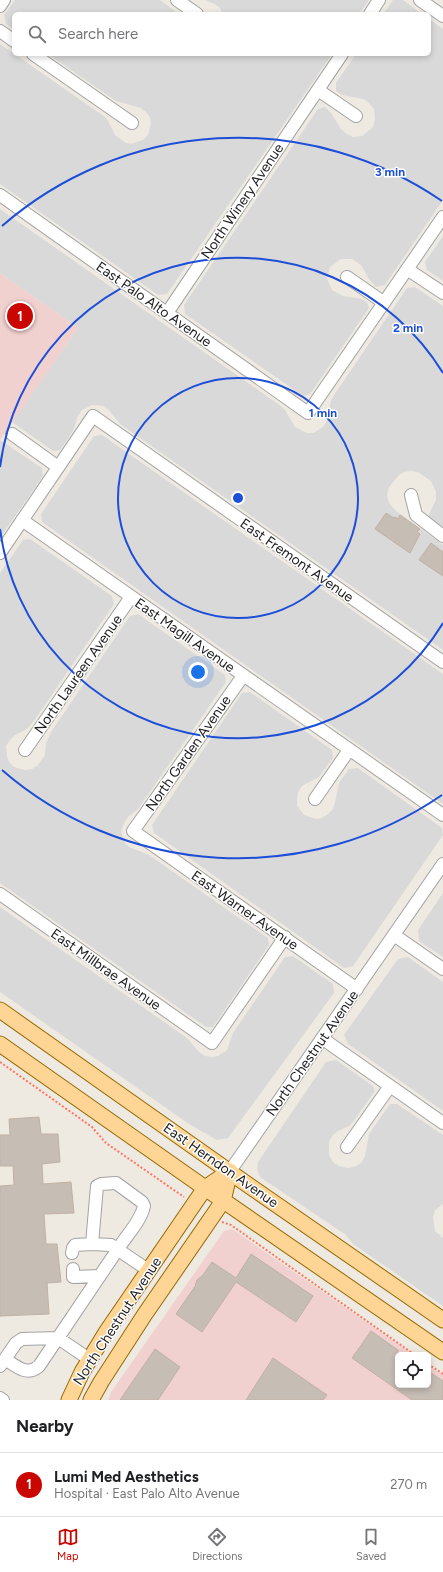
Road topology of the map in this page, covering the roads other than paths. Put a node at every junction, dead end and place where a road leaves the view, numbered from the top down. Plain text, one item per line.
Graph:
1 (4, 0) edge
2 (177, 0) edge
3 (379, 0) edge
4 (420, 0) edge
5 (0, 6) edge
6 (194, 12) edge
7 (371, 12) edge
8 (443, 16) edge
9 (0, 31) edge
10 (12, 40) edge
11 (36, 56) edge
12 (341, 56) edge
13 (318, 90) junction
14 (356, 116) dead end
15 (132, 123) dead end
16 (0, 195) edge
17 (443, 217) edge
18 (407, 269) junction
19 (346, 277) dead end
20 (443, 293) edge
21 (384, 302) junction
22 (167, 313) junction
23 (12, 434) dead end
24 (58, 467) junction
25 (411, 495) dead end
26 (22, 520) junction
27 (443, 536) edge
28 (0, 552) edge
29 (131, 597) junction
30 (443, 662) edge
31 (243, 676) junction
32 (25, 750) dead end
33 (349, 750) junction
34 (315, 800) dead end
35 (443, 815) edge
36 (133, 831) joint
37 (443, 864) edge
38 (0, 894) edge
39 (394, 935) junction
40 (286, 937) junction
41 (443, 969) edge
42 (357, 989) junction
43 (0, 1010) edge
44 (323, 1039) junction
45 (0, 1044) edge
46 (390, 1086) junction
47 (443, 1123) edge
48 (347, 1147) dead end
49 (230, 1171) junction
50 (205, 1188) junction
51 (223, 1201) junction
52 (92, 1244) junction
53 (118, 1249) junction
54 (72, 1253) dead end
55 (73, 1269) dead end
56 (148, 1270) junction
57 (100, 1276) junction
58 (443, 1320) edge
59 (58, 1338) junction
60 (443, 1352) edge
61 (90, 1359) junction
62 (3, 1362) edge
63 (0, 1398) edge
64 (3, 1400) edge
65 (69, 1400) edge
66 (78, 1400) edge
67 (91, 1400) edge

1 - 5 street
2 - 6 street
3 - 7 street
4 - 8 street
9 - 10 street
11 - 15 street
12 - 13 street, North Winery Avenue
13 - 14 street
13 - 22 street, North Winery Avenue
16 - 22 street, East Palo Alto Avenue
17 - 18 street
18 - 20 street
18 - 21 street
19 - 21 street
21 - 22 street, East Palo Alto Avenue
23 - 24 street
24 - 26 street
24 - 30 street, East Fremont Avenue
25 - 27 street
26 - 28 street
26 - 29 street, East Magill Avenue
29 - 31 street, East Magill Avenue
29 - 32 street, North Laureen Avenue
31 - 33 street, East Magill Avenue
31 - 36 street, North Garden Avenue
33 - 34 street
33 - 35 street, East Magill Avenue
36 - 40 street, East Warner Avenue
37 - 39 street, North Chestnut Avenue
38 - 40 street, East Millbrae Avenue
39 - 41 street
39 - 42 street, North Chestnut Avenue
40 - 42 street, East Warner Avenue
42 - 44 street, North Chestnut Avenue
43 - 49 main road, East Herndon Avenue
44 - 46 street
44 - 49 street, North Chestnut Avenue
45 - 50 main road, East Herndon Avenue
46 - 47 street
46 - 48 street
49 - 50 main road, North Chestnut Avenue
49 - 51 main road, North Chestnut Avenue
49 - 58 main road, East Herndon Avenue
50 - 51 main road, East Herndon Avenue
50 - 56 main road, North Chestnut Avenue
51 - 60 main road, East Herndon Avenue
51 - 67 main road, North Chestnut Avenue
52 - 53 street
52 - 53 street
52 - 54 street
53 - 56 street
53 - 57 street
55 - 57 street
56 - 61 main road, North Chestnut Avenue
57 - 59 street
59 - 61 street
59 - 62 street
59 - 62 street
61 - 65 main road, North Chestnut Avenue
61 - 66 main road
63 - 64 street

